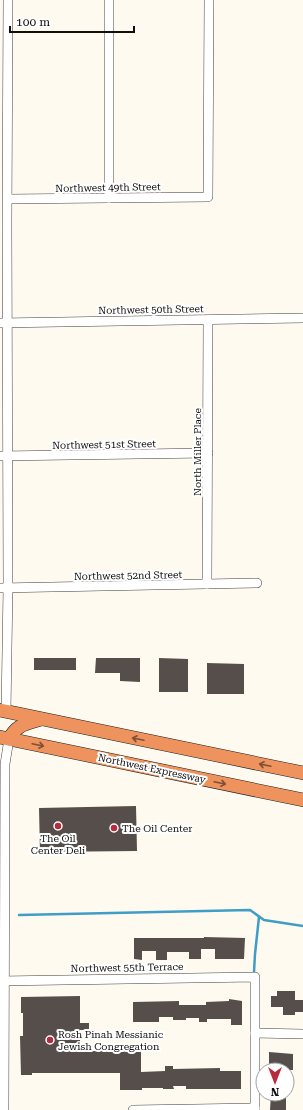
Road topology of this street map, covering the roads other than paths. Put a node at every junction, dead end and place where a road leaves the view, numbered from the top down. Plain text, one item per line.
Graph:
1 (8, 0) edge
2 (109, 0) edge
3 (208, 0) edge
4 (4, 10) edge
5 (4, 124) edge
6 (109, 198) junction
7 (8, 199) junction
8 (4, 221) edge
9 (303, 318) edge
10 (208, 320) junction
11 (4, 322) edge
12 (208, 453) junction
13 (4, 456) edge
14 (257, 583) dead end
15 (207, 584) junction
16 (4, 588) edge
17 (4, 659) edge
18 (3, 711) edge
19 (42, 719) junction
20 (4, 738) edge
21 (303, 773) edge
22 (303, 800) edge
23 (3, 981) edge
24 (255, 1034) junction
25 (303, 1034) edge
26 (255, 1109) edge
27 (4, 1110) edge
28 (133, 1110) edge

1 - 4 street
2 - 6 street
3 - 6 street, Northwest 49th Street
4 - 5 street
5 - 7 street
6 - 7 street, Northwest 49th Street
7 - 8 street
8 - 11 street
9 - 10 street, Northwest 50th Street
10 - 11 street, Northwest 50th Street
10 - 12 street, North Miller Place
11 - 13 street
12 - 13 street, Northwest 51st Street
12 - 15 street, North Miller Place
13 - 16 street
14 - 15 street, Northwest 52nd Street
15 - 16 street, Northwest 52nd Street
16 - 17 street
17 - 18 street
18 - 19 highway
19 - 20 highway
21 -> 19 highway
20 -> 22 highway, Northwest Expressway
20 - 23 street
23 - 24 street, Northwest 55th Terrace
23 - 27 street
24 - 25 street
24 - 26 street
26 - 28 street

